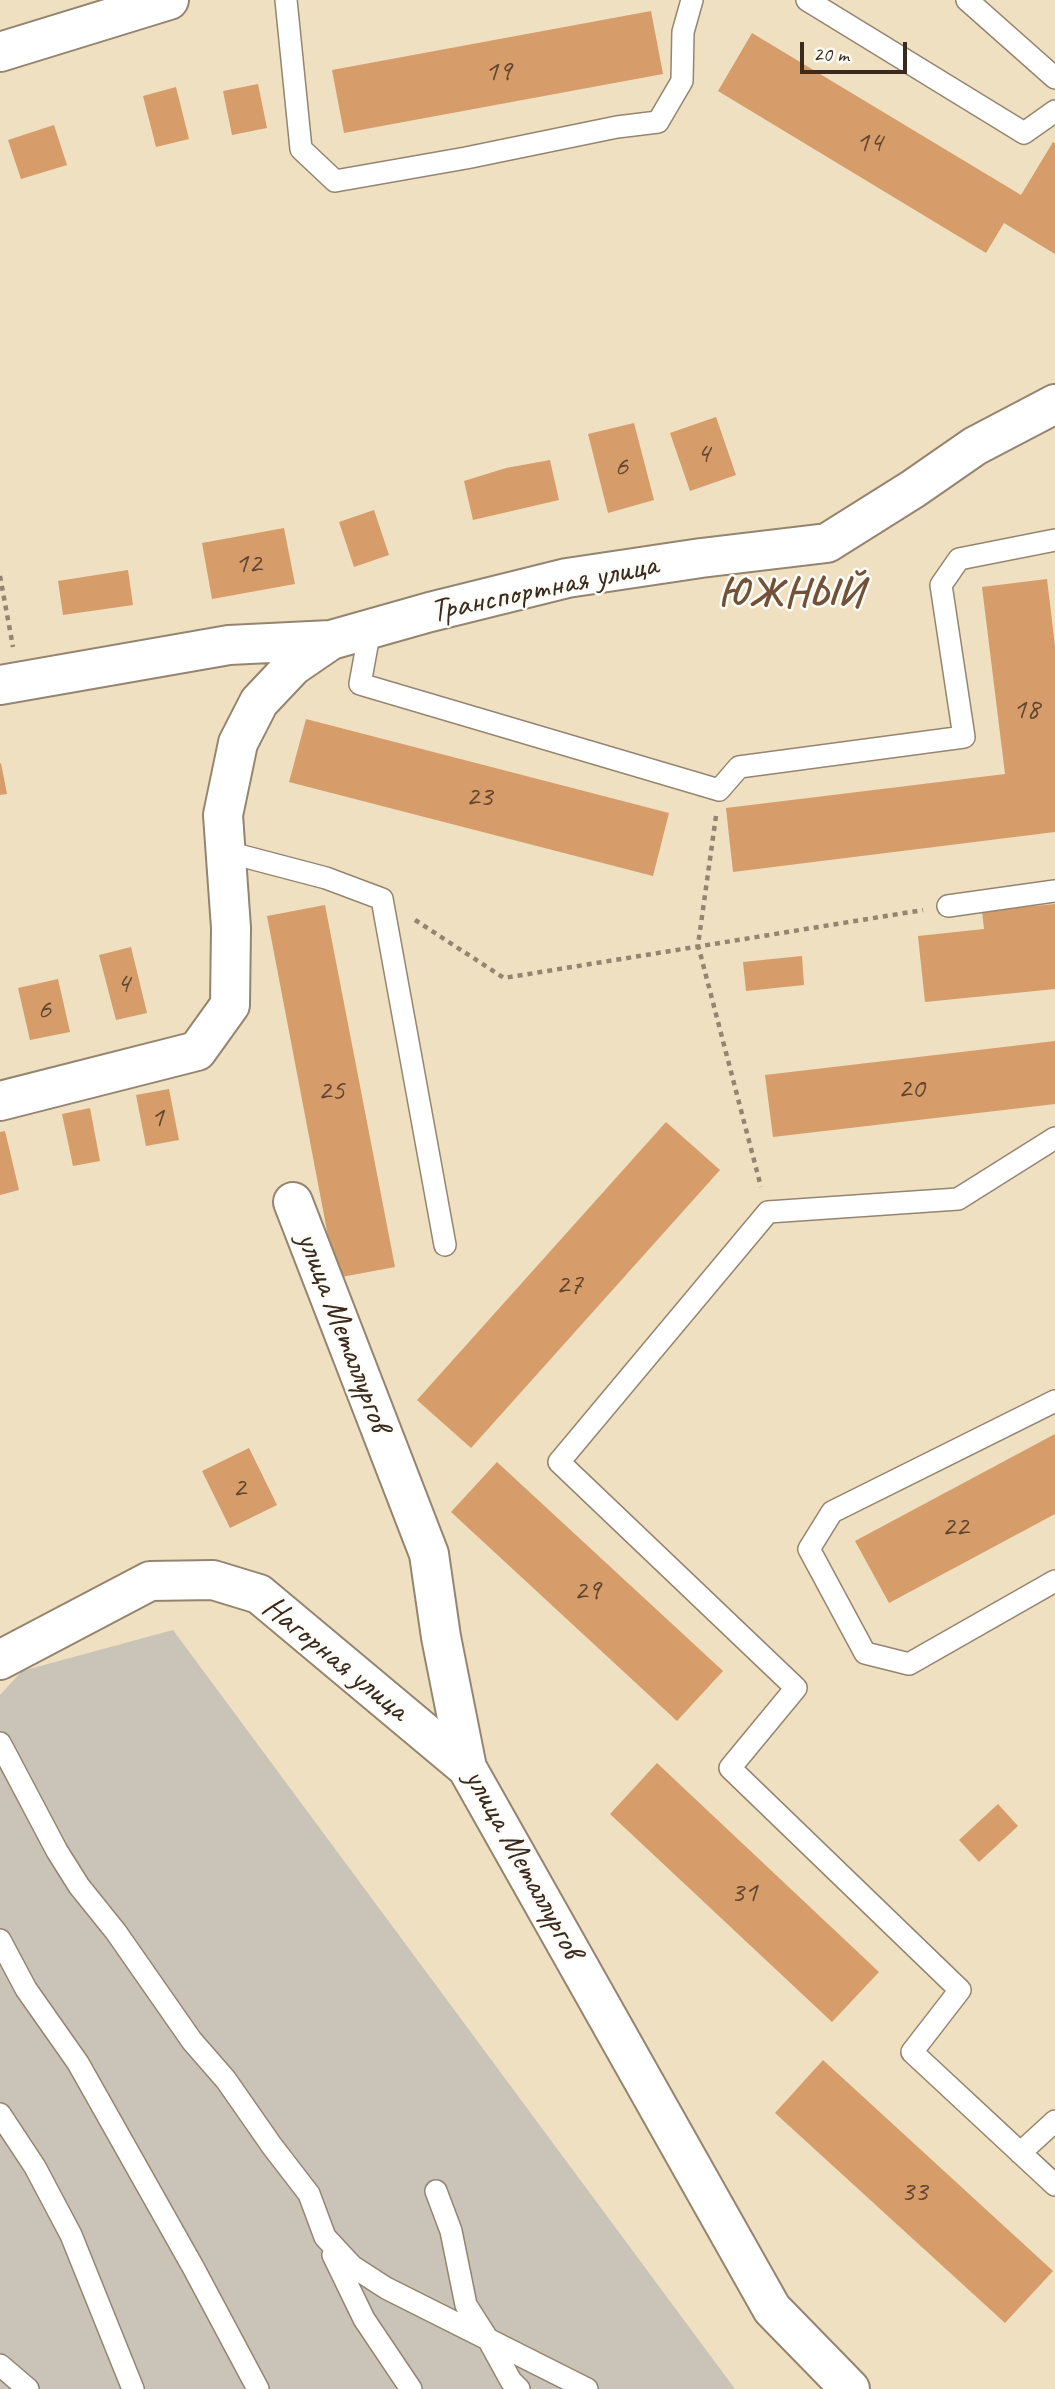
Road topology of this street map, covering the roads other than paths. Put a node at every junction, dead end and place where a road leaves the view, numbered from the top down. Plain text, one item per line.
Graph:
1 (169, 0) edge
2 (286, 0) edge
3 (692, 0) edge
4 (807, 0) edge
5 (967, 0) edge
6 (0, 52) edge
7 (1055, 78) edge
8 (1055, 111) edge
9 (1055, 404) edge
10 (1055, 540) edge
11 (370, 629) junction
12 (331, 640) junction
13 (10, 684) edge
14 (227, 852) junction
15 (1055, 891) edge
16 (948, 906) road end
17 (0, 1101) edge
18 (1055, 1138) edge
19 (293, 1202) dead end
20 (445, 1245) dead end
21 (1055, 1401) edge
22 (1055, 1581) edge
23 (0, 1660) edge
24 (0, 1743) edge
25 (467, 1768) junction
26 (0, 1940) edge
27 (0, 2114) edge
28 (1055, 2121) edge
29 (1020, 2153) junction
30 (1055, 2185) edge
31 (436, 2191) dead end
32 (325, 2237) junction
33 (489, 2340) junction
34 (0, 2365) edge
35 (28, 2389) edge
36 (133, 2389) edge
37 (258, 2389) edge
38 (411, 2389) edge
39 (519, 2389) edge
40 (587, 2389) edge
41 (850, 2389) edge

1 - 6 street
2 - 3 lane
4 - 8 lane
5 - 7 lane
9 - 11 street, Транспортная улица
10 - 11 lane
11 - 12 street, Транспортная улица
12 - 13 street, Транспортная улица
12 - 14 street
14 - 17 street
14 - 20 lane
15 - 16 lane
18 - 29 lane
19 - 25 street, улица Металлургов
21 - 22 lane
23 - 25 street, Нагорная улица
24 - 32 lane
25 - 41 street, улица Металлургов
26 - 37 lane
27 - 36 lane
28 - 29 lane
29 - 30 lane
31 - 33 lane
32 - 33 lane
32 - 38 lane
33 - 39 lane
33 - 40 lane
34 - 35 lane

